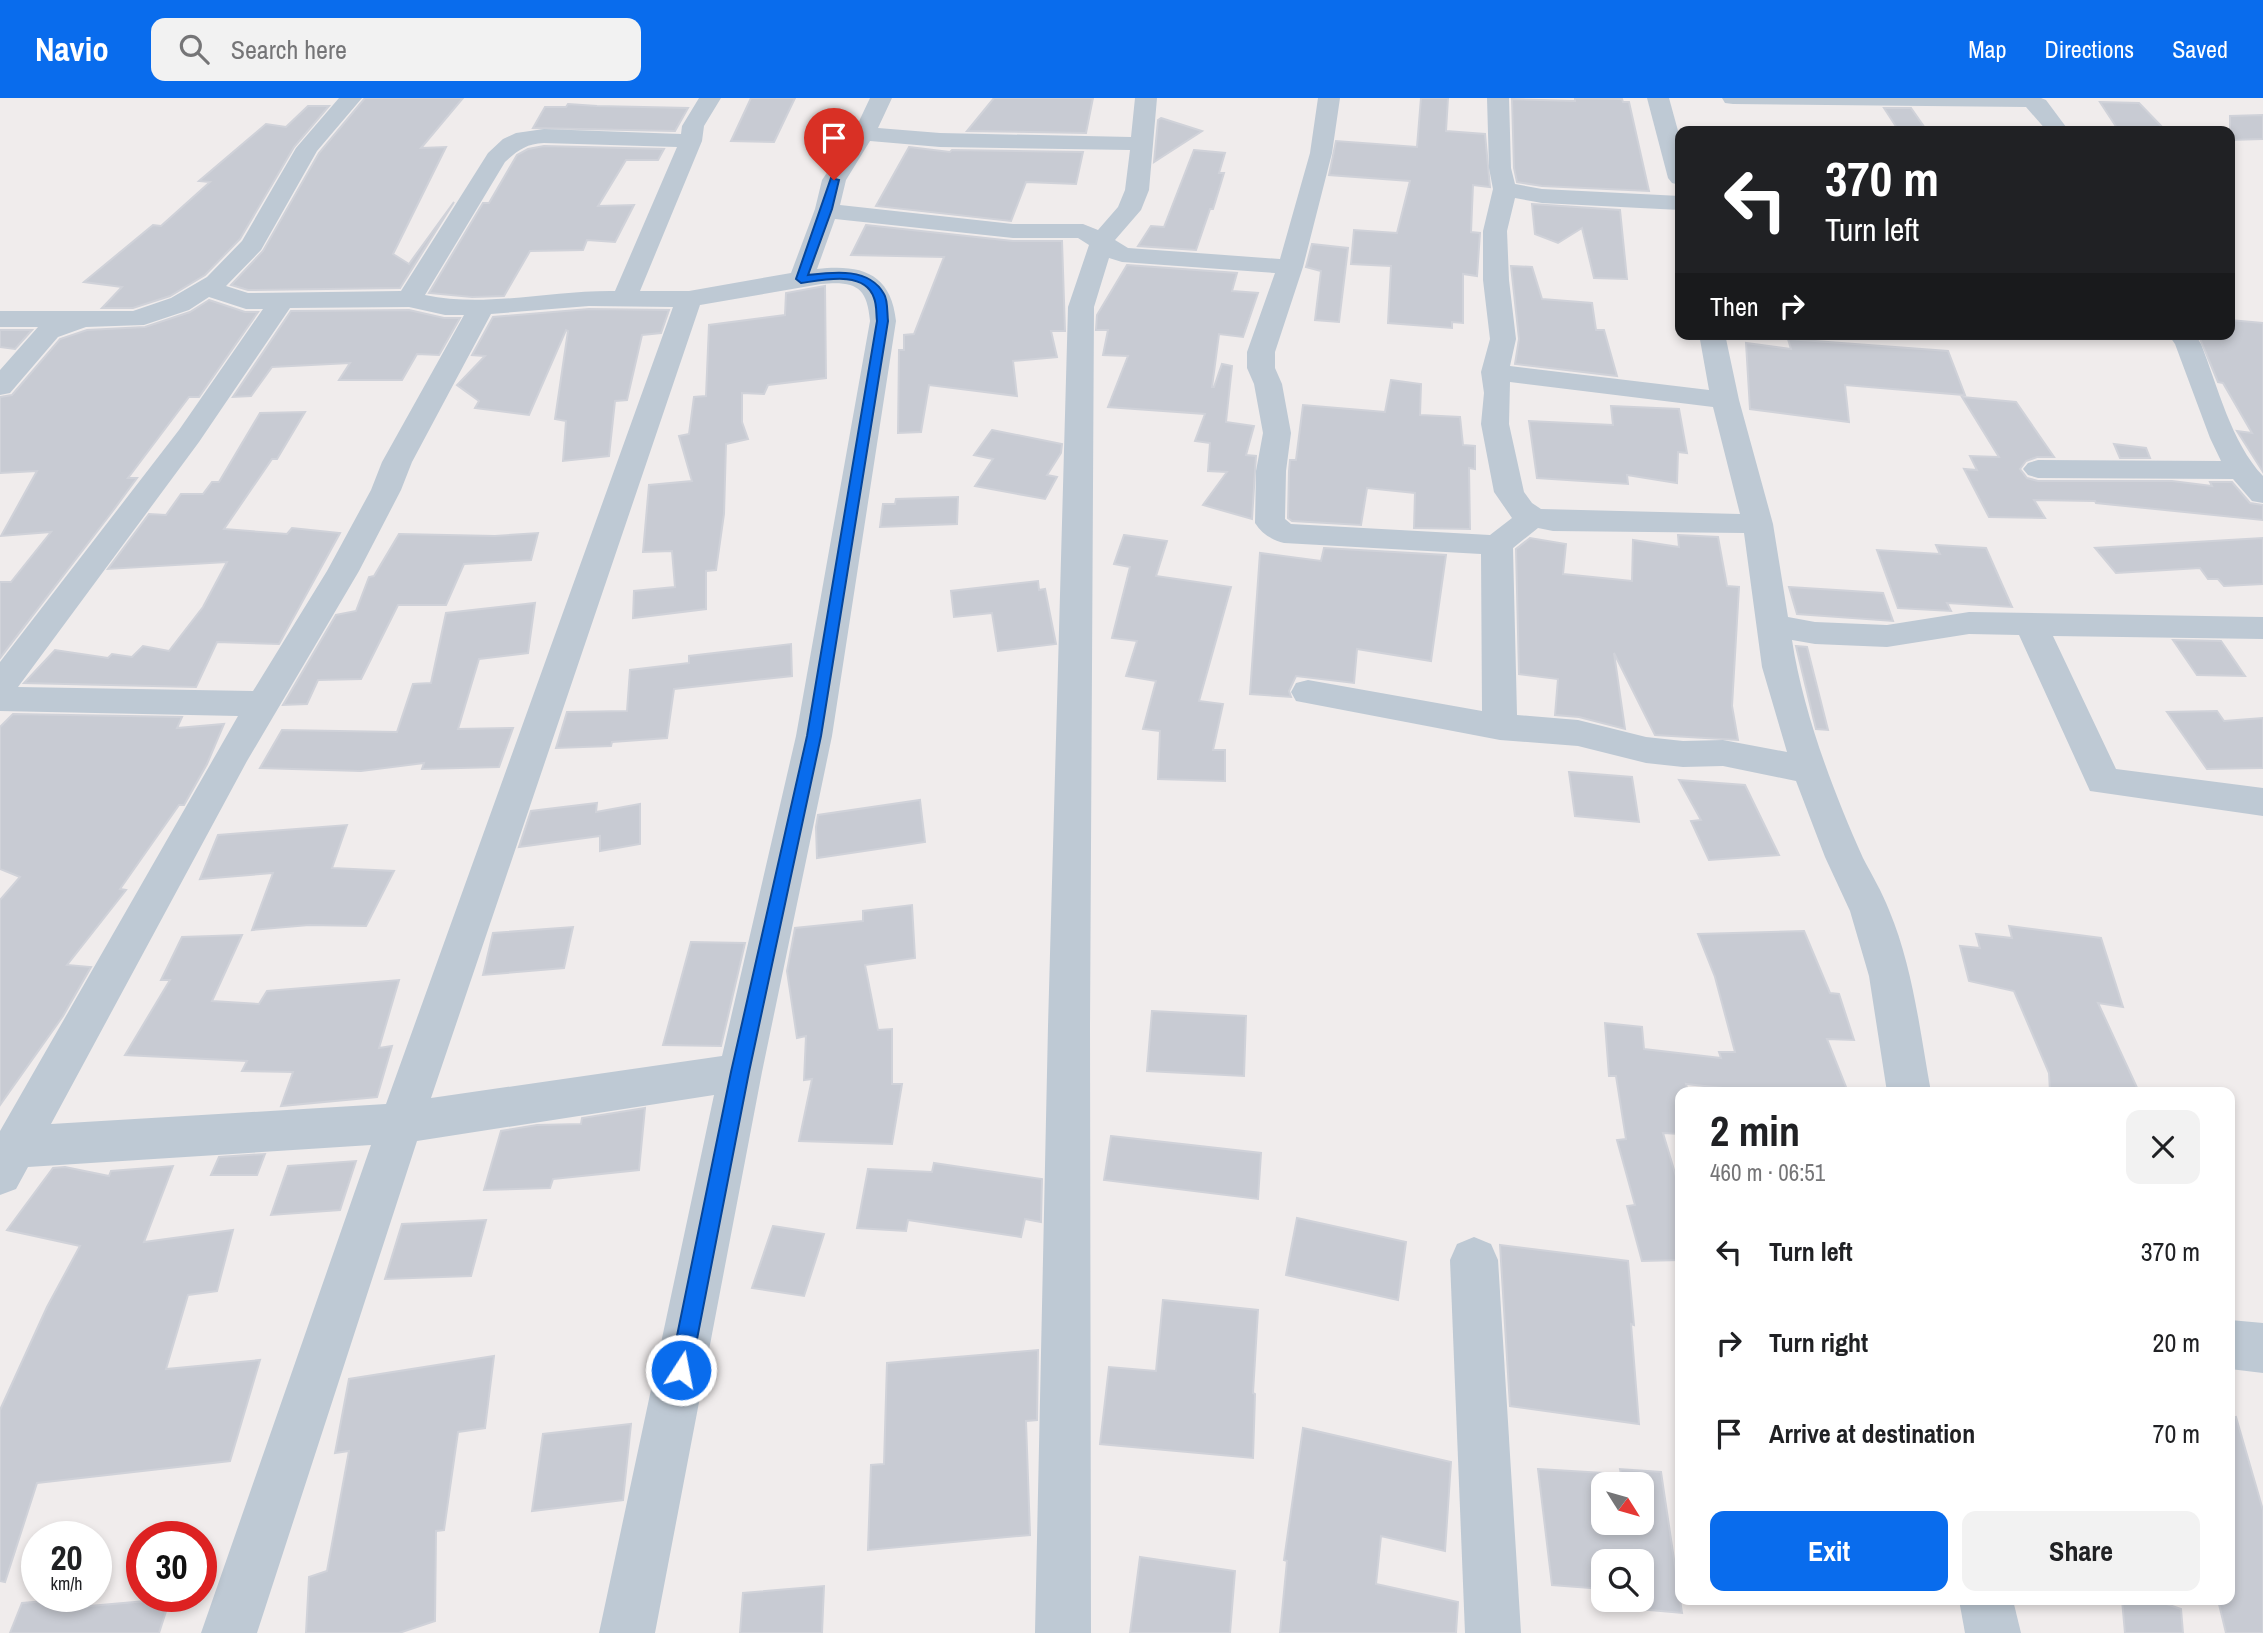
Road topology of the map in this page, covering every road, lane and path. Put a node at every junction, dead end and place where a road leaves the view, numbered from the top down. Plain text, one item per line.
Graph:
1 (351, 98) edge
2 (710, 98) edge
3 (881, 98) edge
4 (1146, 98) edge
5 (1329, 98) edge
6 (1498, 98) edge
7 (1658, 98) edge
8 (1733, 98) edge
9 (2054, 126) edge
10 (864, 134) junction
11 (691, 141) junction
12 (1141, 144) junction
13 (1675, 160) edge
14 (1505, 189) junction
15 (1675, 203) edge
16 (827, 209) junction
17 (1102, 242) junction
18 (1290, 267) junction
19 (801, 279) junction
20 (206, 288) junction
21 (409, 299) junction
22 (624, 299) junction
23 (689, 299) junction
24 (281, 302) junction
25 (481, 307) junction
26 (0, 319) edge
27 (82, 320) junction
28 (1713, 340) edge
29 (2185, 340) edge
30 (1495, 372) junction
31 (0, 387) edge
32 (1725, 400) junction
33 (2038, 470) dead end
34 (2241, 470) junction
35 (2263, 494) edge
36 (1532, 517) junction
37 (1758, 524) junction
38 (1497, 545) junction
39 (2031, 625) junction
40 (1773, 626) junction
41 (2263, 628) edge
42 (0, 687) edge
43 (1307, 692) dead end
44 (0, 699) edge
45 (265, 704) junction
46 (1500, 727) junction
47 (1810, 770) junction
48 (2263, 802) edge
49 (740, 1072) junction
50 (1908, 1087) edge
51 (401, 1123) junction
52 (8, 1161) edge
53 (1474, 1260) dead end
54 (2235, 1345) edge
55 (2263, 1348) edge
56 (1987, 1605) edge
57 (229, 1633) edge
58 (626, 1633) edge
59 (1063, 1633) edge
60 (1493, 1633) edge
61 (1993, 1633) edge

1 - 20 street
2 - 11 street
3 - 10 street
4 - 12 street
5 - 18 street
6 - 14 street
7 - 13 street
8 - 9 street
10 - 12 street
10 - 16 street
11 - 21 street
11 - 22 street
12 - 17 street
14 - 15 street
14 - 30 street
16 - 17 street
16 - 19 street
17 - 18 street
17 - 59 street
18 - 38 street
19 - 23 street
19 - 49 street
20 - 24 street
20 - 27 street
21 - 24 street
21 - 25 street
22 - 23 street
22 - 25 street
23 - 51 street
24 - 42 street
25 - 45 street
26 - 27 street
27 - 31 street
28 - 32 street
29 - 34 street
30 - 32 street
30 - 36 street
32 - 37 street
33 - 34 street
34 - 35 street
36 - 37 street
36 - 38 street
37 - 40 street
38 - 46 street
39 - 40 street
39 - 41 street
39 - 48 street
40 - 47 street
43 - 46 street
44 - 45 street
45 - 52 street
46 - 47 street
47 - 50 street
49 - 51 street
49 - 58 street
51 - 52 street
51 - 57 street
53 - 60 street
54 - 55 street
56 - 61 street

